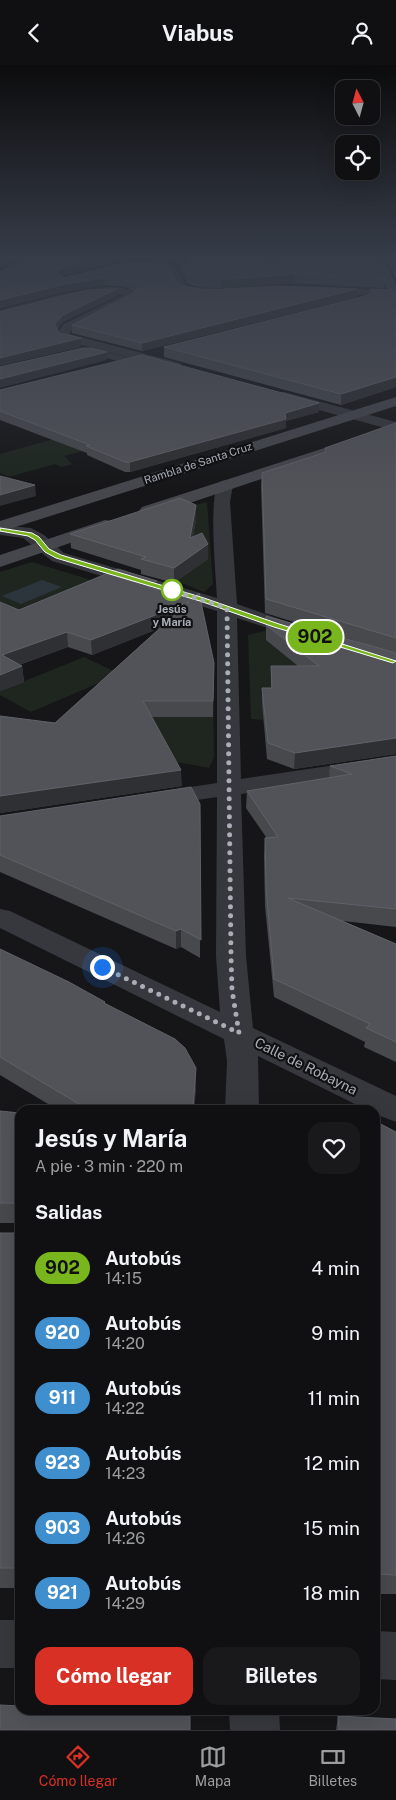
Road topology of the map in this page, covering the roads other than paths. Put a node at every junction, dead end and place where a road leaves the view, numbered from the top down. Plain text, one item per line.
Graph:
1 (64, 336) edge
2 (172, 350) edge
3 (65, 355) edge
4 (144, 357) junction
5 (128, 361) junction
6 (101, 368) edge
7 (190, 370) edge
8 (274, 393) edge
9 (396, 401) edge
10 (346, 416) junction
11 (391, 429) edge
12 (225, 485) junction
13 (134, 516) edge
14 (116, 522) edge
15 (0, 528) edge
16 (43, 547) junction
17 (0, 561) edge
18 (227, 608) junction
19 (323, 639) edge
20 (396, 763) edge
21 (230, 788) junction
22 (134, 803) edge
23 (0, 917) edge
24 (239, 1033) junction
25 (242, 1105) edge
26 (396, 1110) edge
27 (0, 1644) edge
28 (15, 1644) edge
29 (380, 1655) edge
30 (396, 1656) edge
31 (254, 1715) edge
32 (255, 1730) edge

1 - 4 street
2 - 4 street
3 - 5 lane
4 - 5 street
4 - 7 street
5 - 6 street
8 - 10 street
9 - 10 main road, Rambla de Santa Cruz
10 - 11 main road
10 - 15 main road, Rambla de Santa Cruz
11 - 12 main road
12 - 13 main road
12 - 18 street
14 - 16 main road
15 - 16 street
16 - 17 main road
16 - 18 street
18 - 19 street
18 - 21 street
20 - 21 street
21 - 22 street
21 - 24 street
23 - 24 street, Calle de Robayna
24 - 25 street
24 - 26 street, Calle de Robayna
27 - 28 street
29 - 30 street
31 - 32 street

